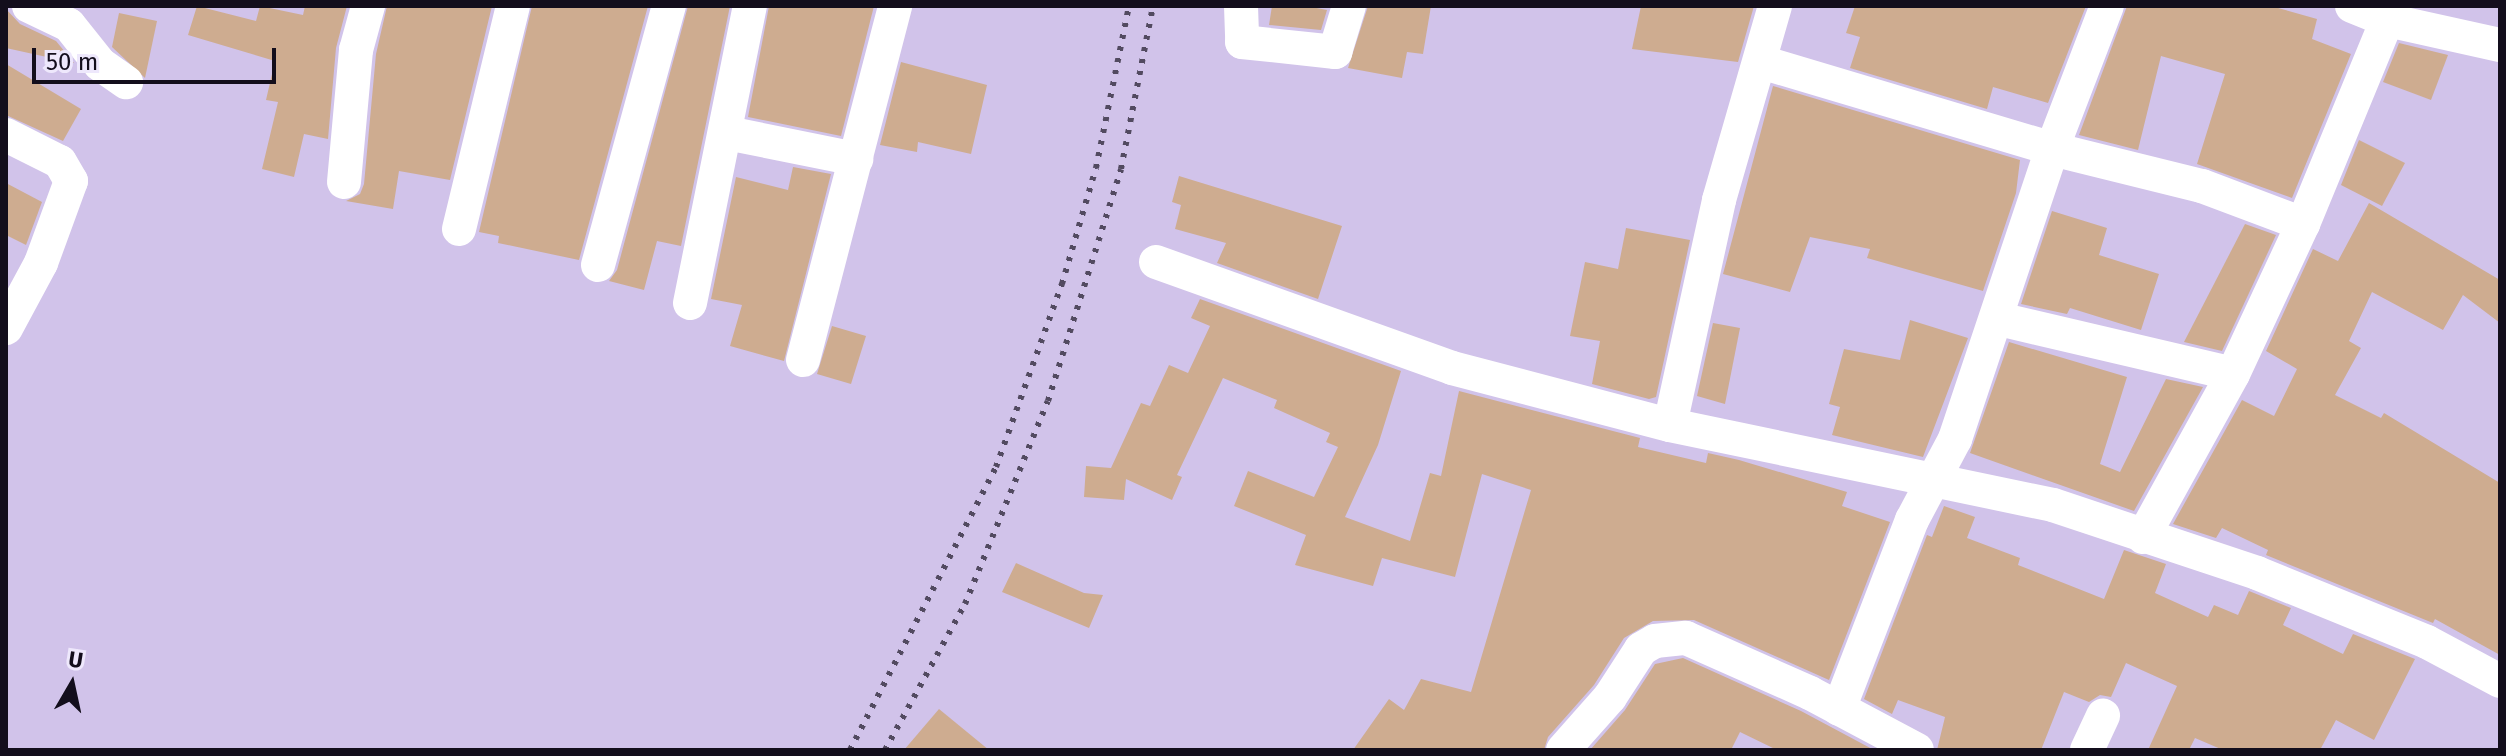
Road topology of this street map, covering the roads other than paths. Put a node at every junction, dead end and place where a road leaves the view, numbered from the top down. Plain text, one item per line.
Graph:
1 (29, 6) edge
2 (368, 6) edge
3 (513, 6) edge
4 (669, 6) edge
5 (750, 6) edge
6 (895, 6) edge
7 (1241, 6) edge
8 (1349, 6) edge
9 (1775, 6) edge
10 (2107, 6) edge
11 (2366, 10) edge
12 (2500, 45) edge
13 (1761, 62) junction
14 (126, 82) dead end
15 (727, 133) junction
16 (6, 135) edge
17 (2052, 149) junction
18 (856, 159) junction
19 (344, 182) dead end
20 (2303, 224) junction
21 (459, 229) dead end
22 (1156, 262) dead end
23 (598, 265) dead end
24 (690, 303) dead end
25 (1999, 319) junction
26 (6, 328) edge
27 (803, 360) dead end
28 (2233, 374) junction
29 (1670, 425) junction
30 (1932, 483) junction
31 (2143, 537) junction
32 (2500, 681) edge
33 (1839, 709) junction
34 (2103, 715) dead end
35 (1563, 750) edge
36 (1917, 750) edge
37 (2087, 750) edge

1 - 14 street
2 - 19 street
3 - 21 street
4 - 23 street
5 - 15 street
6 - 18 street
7 - 8 street
9 - 13 street
10 - 17 street
11 - 12 street
11 - 20 street
13 - 17 street
13 - 29 street
15 - 18 street
15 - 24 street
16 - 26 street
17 - 20 street
17 - 25 street
18 - 27 street
20 - 28 street
22 - 29 street
25 - 28 street
25 - 30 street
28 - 31 street
29 - 30 street
30 - 31 street
30 - 33 street
31 - 32 street
33 - 35 street
33 - 36 street
34 - 37 street

